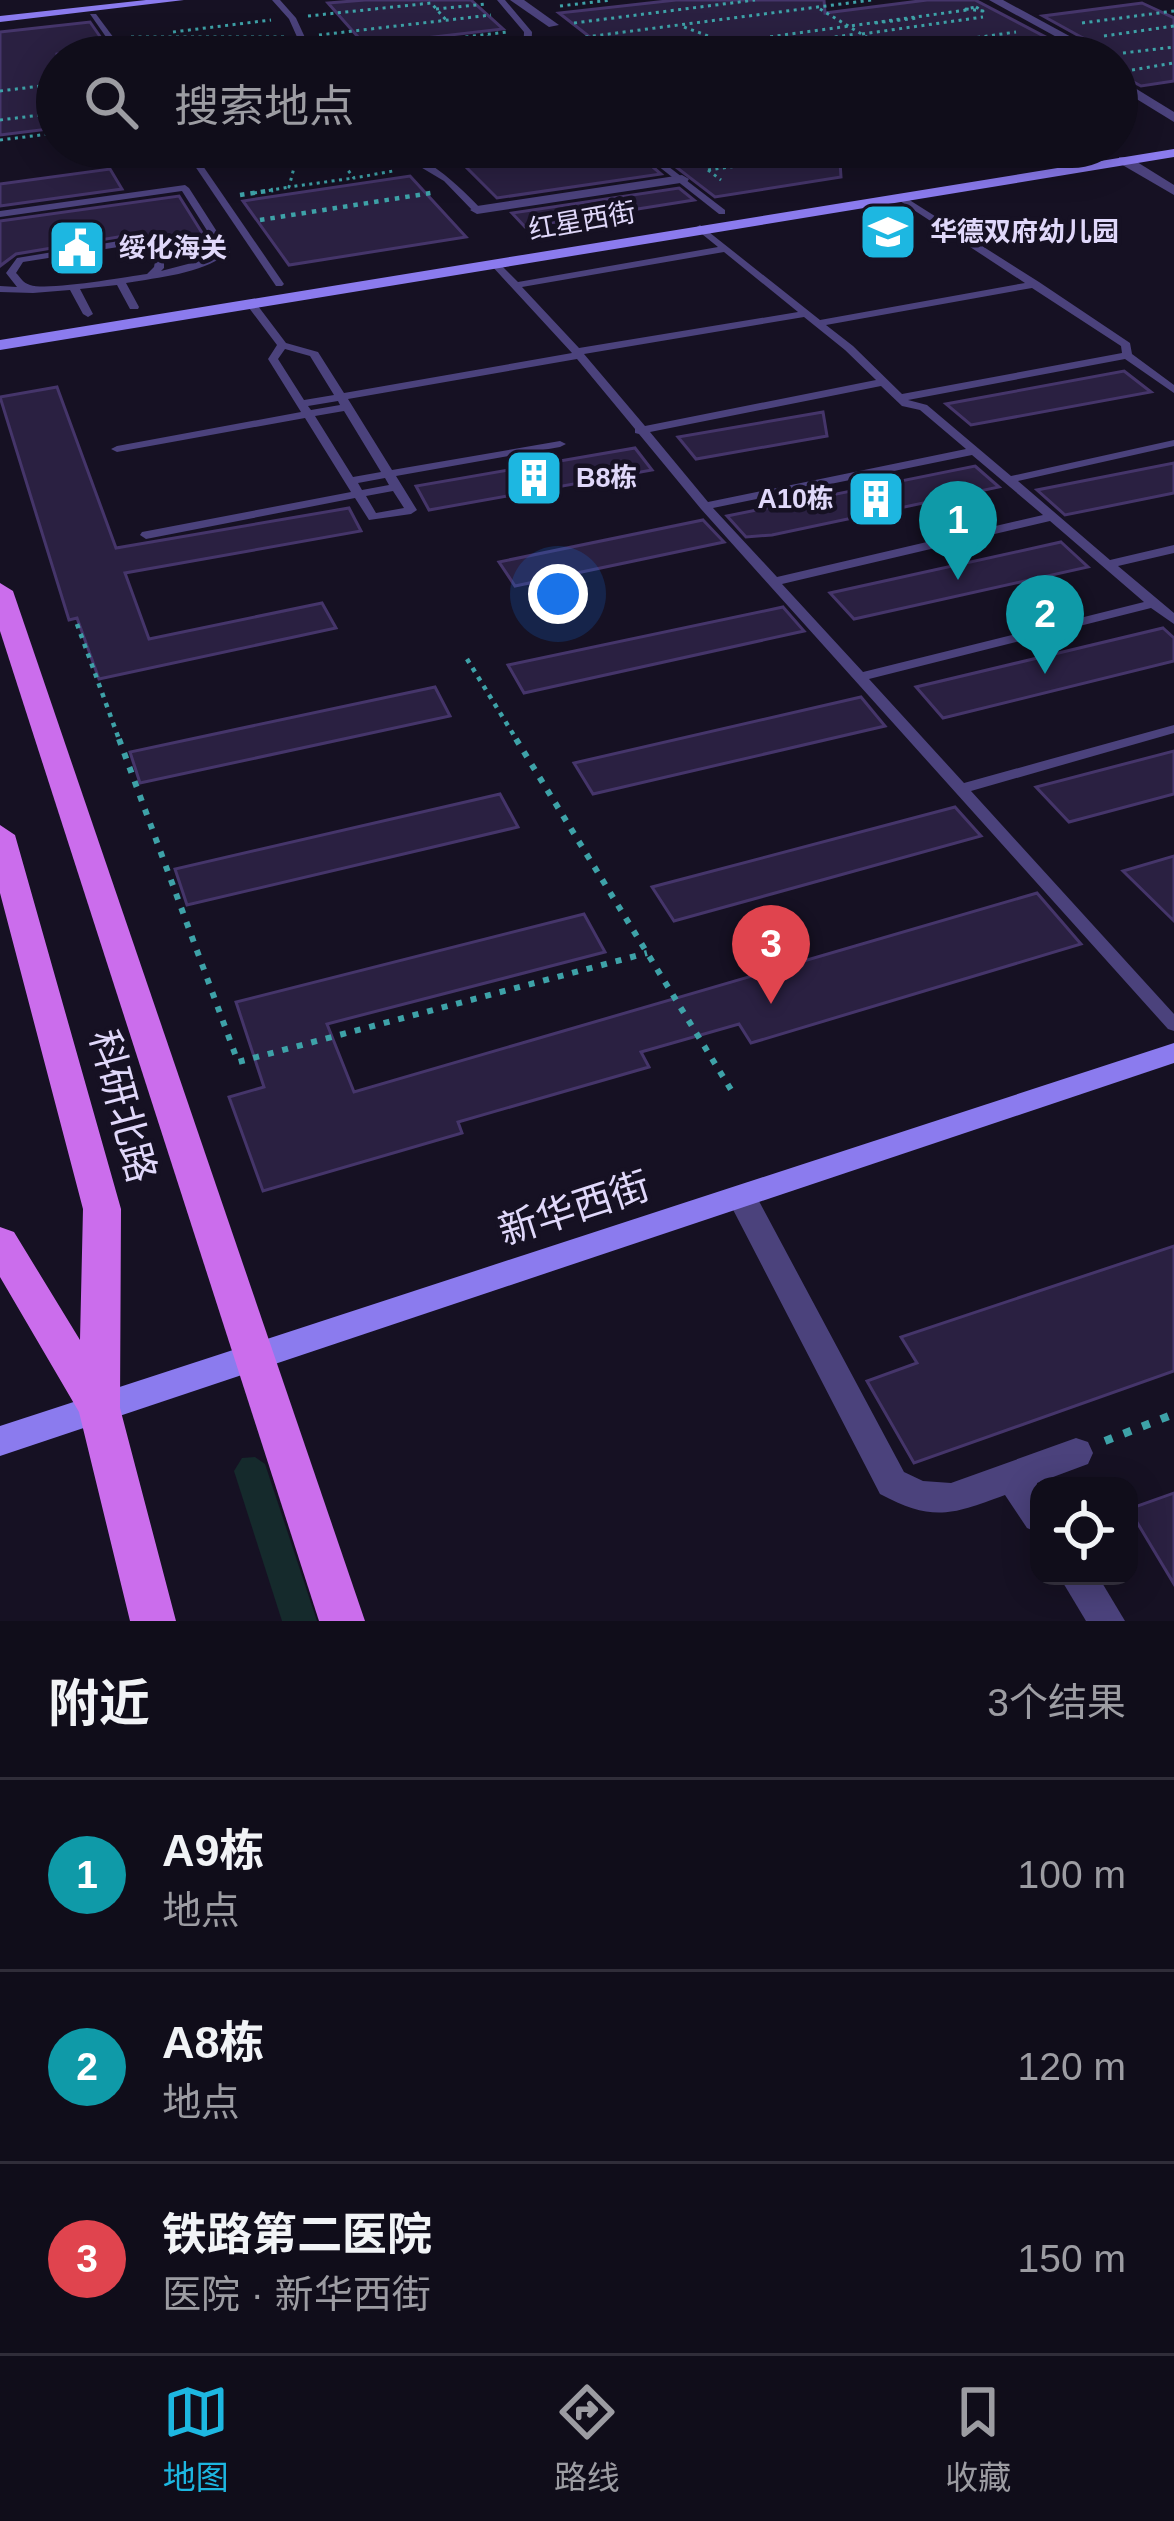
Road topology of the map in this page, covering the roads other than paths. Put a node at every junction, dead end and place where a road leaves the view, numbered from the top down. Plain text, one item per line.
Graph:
1 (178, 0) edge
2 (276, 0) edge
3 (995, 0) edge
4 (508, 4) edge
5 (93, 16) dead end
6 (0, 19) edge
7 (553, 25) road end
8 (109, 36) edge
9 (301, 36) edge
10 (527, 36) edge
11 (1063, 36) edge
12 (1138, 91) edge
13 (1174, 118) edge
14 (1174, 140) edge
15 (1138, 145) edge
16 (1174, 153) edge
17 (1138, 158) edge
18 (200, 168) edge
19 (426, 168) edge
20 (667, 168) edge
21 (1005, 168) edge
22 (1074, 168) edge
23 (1137, 168) edge
24 (682, 179) junction
25 (1174, 190) edge
26 (901, 196) junction
27 (477, 211) joint
28 (0, 214) edge
29 (714, 220) junction
30 (725, 249) junction
31 (494, 263) junction
32 (151, 274) junction
33 (119, 280) junction
34 (279, 284) junction
35 (1036, 284) junction
36 (514, 286) junction
37 (74, 287) junction
38 (0, 289) edge
39 (35, 291) junction
40 (246, 297) junction
41 (134, 307) junction
42 (807, 313) junction
43 (88, 314) junction
44 (819, 323) junction
45 (0, 328) edge
46 (0, 345) edge
47 (282, 345) junction
48 (578, 354) junction
49 (1127, 355) junction
50 (884, 382) junction
51 (1174, 390) edge
52 (900, 398) junction
53 (342, 402) junction
54 (304, 409) junction
55 (639, 431) junction
56 (1174, 443) edge
57 (560, 444) dead end
58 (117, 448) dead end
59 (974, 451) junction
60 (387, 473) junction
61 (1009, 480) junction
62 (350, 481) junction
63 (396, 487) junction
64 (358, 494) junction
65 (705, 506) junction
66 (1052, 517) junction
67 (146, 535) dead end
68 (1174, 549) edge
69 (1108, 564) junction
70 (773, 581) junction
71 (0, 591) edge
72 (1154, 603) junction
73 (1174, 620) edge
74 (860, 677) junction
75 (1174, 729) edge
76 (961, 790) junction
77 (0, 836) edge
78 (1174, 1025) edge
79 (1174, 1053) edge
80 (742, 1198) junction
81 (0, 1243) edge
82 (256, 1356) junction
83 (99, 1408) junction
84 (0, 1441) edge
85 (1076, 1453) road end
86 (1013, 1478) junction
87 (1030, 1504) edge
88 (1083, 1585) edge
89 (153, 1621) edge
90 (342, 1621) edge
91 (1107, 1621) edge

1 - 6 main road
2 - 9 lane
3 - 11 street
4 - 7 street
4 - 10 lane
5 - 8 lane
12 - 13 street
14 - 15 main road, 红星西街
16 - 17 main road, 红星西街
18 - 34 lane
19 - 27 lane
20 - 24 lane
21 - 29 main road, 红星西街
22 - 26 main road, 红星西街
23 - 25 street
24 - 27 street
24 - 29 lane
26 - 29 main road, 红星西街
26 - 35 lane
28 - 32 lane
29 - 30 lane
29 - 31 main road, 红星西街
29 - 34 main road, 红星西街
30 - 36 lane
30 - 42 lane
31 - 36 lane
31 - 40 main road, 红星西街
32 - 33 lane
32 - 39 lane
33 - 37 lane
33 - 41 lane
34 - 40 main road, 红星西街
35 - 44 lane
35 - 49 lane
36 - 48 lane
37 - 39 lane
37 - 43 lane
38 - 39 lane
40 - 41 main road, 红星西街
40 - 46 main road, 红星西街
40 - 47 lane
41 - 43 main road, 红星西街
42 - 44 lane
42 - 48 lane
43 - 45 main road, 红星西街
44 - 50 lane
47 - 53 lane
47 - 54 lane
48 - 53 lane
48 - 55 lane
49 - 51 lane
49 - 52 lane
50 - 52 lane
50 - 55 lane
52 - 59 lane
53 - 54 lane
53 - 60 lane
54 - 58 lane
54 - 62 lane
55 - 65 lane
56 - 61 lane
57 - 60 lane
59 - 61 lane
59 - 65 lane
60 - 62 lane
60 - 63 lane
61 - 66 lane
62 - 64 lane
63 - 64 lane
63 - 64 lane
64 - 67 lane
65 - 70 lane
66 - 69 lane
66 - 70 lane
68 - 69 lane
69 - 72 lane
70 - 74 lane
71 - 82 main road
72 - 73 lane
72 - 74 lane
74 - 76 lane
75 - 76 lane
76 - 78 lane
77 - 83 main road, 科研北路
79 - 80 main road, 新华西街
80 - 82 main road, 新华西街
80 - 86 street
81 - 83 main road, 科研北路
82 - 83 main road, 新华西街
82 - 90 main road
83 - 84 main road, 新华西街
83 - 89 main road, 科研北路
85 - 86 street
86 - 87 street
88 - 91 street

